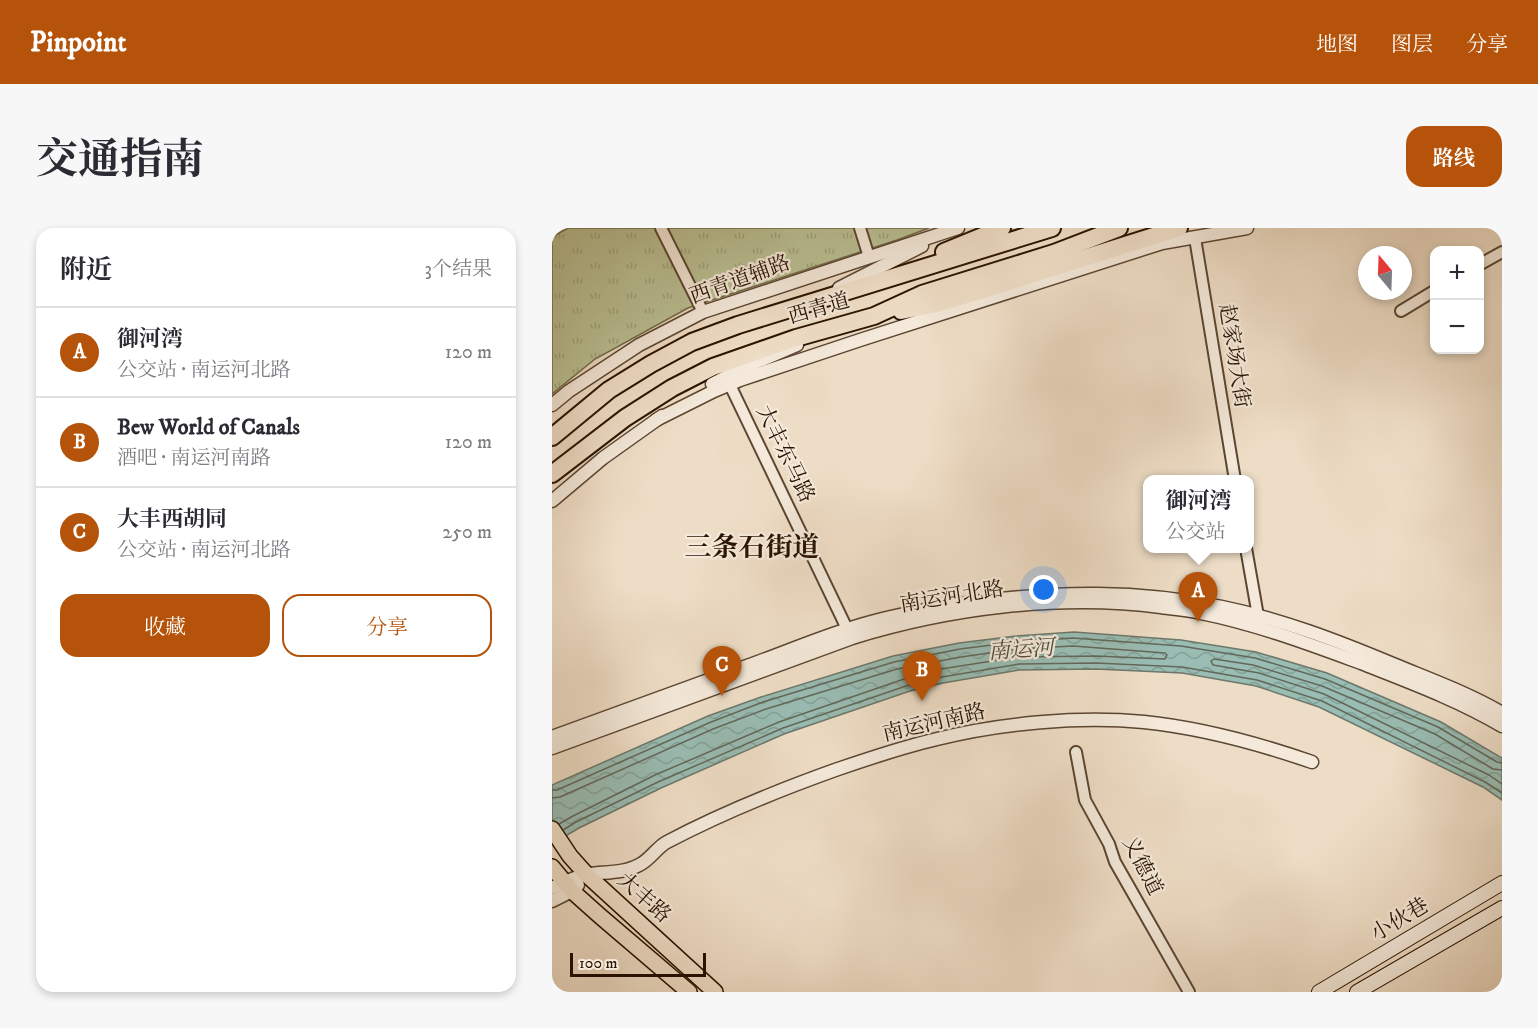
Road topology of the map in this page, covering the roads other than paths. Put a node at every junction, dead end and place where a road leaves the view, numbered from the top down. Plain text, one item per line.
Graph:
1 (661, 228) edge
2 (860, 228) edge
3 (867, 228) edge
4 (958, 228) edge
5 (1002, 228) edge
6 (1052, 228) edge
7 (1119, 228) edge
8 (1247, 228) edge
9 (1183, 231) edge
10 (1502, 252) edge
11 (872, 255) junction
12 (1484, 262) edge
13 (872, 283) junction
14 (1430, 293) edge
15 (808, 303) junction
16 (1401, 311) dead end
17 (703, 312) junction
18 (874, 316) junction
19 (834, 328) junction
20 (730, 385) junction
21 (552, 405) edge
22 (657, 420) junction
23 (552, 437) edge
24 (552, 474) edge
25 (1234, 475) edge
26 (552, 501) edge
27 (1247, 553) edge
28 (1256, 621) junction
29 (850, 633) junction
30 (1502, 713) edge
31 (1502, 726) edge
32 (552, 737) edge
33 (552, 748) edge
34 (1076, 752) dead end
35 (1312, 762) dead end
36 (552, 829) edge
37 (552, 867) edge
38 (587, 875) junction
39 (1502, 883) edge
40 (563, 887) edge
41 (552, 901) edge
42 (1502, 908) edge
43 (689, 992) edge
44 (715, 992) edge
45 (1189, 992) edge
46 (1319, 992) edge
47 (1357, 992) edge

1 - 17 street
2 - 11 street
3 - 11 street
4 - 11 street, 西青道辅路
4 - 15 street
5 - 13 highway
6 - 13 highway, 西青道
7 - 18 highway, 西青道
8 - 9 street
9 - 18 highway
9 - 20 street
9 - 25 street, 赵家场大街
10 - 12 street
11 - 17 street, 西青道辅路
13 - 15 highway, 西青道
14 - 16 street
15 - 23 highway, 西青道
17 - 21 street, 西青道辅路
18 - 19 highway, 西青道
19 - 22 street
19 - 24 highway, 西青道
20 - 22 street
20 - 29 street, 大丰东马路
22 - 26 street
27 - 28 street
28 - 29 street, 南运河北路
28 - 30 street, 南运河北路
28 - 31 street, 南运河北路
29 - 32 street, 南运河北路
29 - 33 street, 南运河北路
34 - 45 street, 义德道
35 - 38 street, 南运河南路
36 - 38 main road, 大丰路
37 - 40 main road, 大丰路
38 - 40 street
38 - 44 main road, 大丰路
39 - 46 main road, 小伙巷
40 - 41 street
40 - 43 main road, 大丰路
42 - 47 main road, 小伙巷

